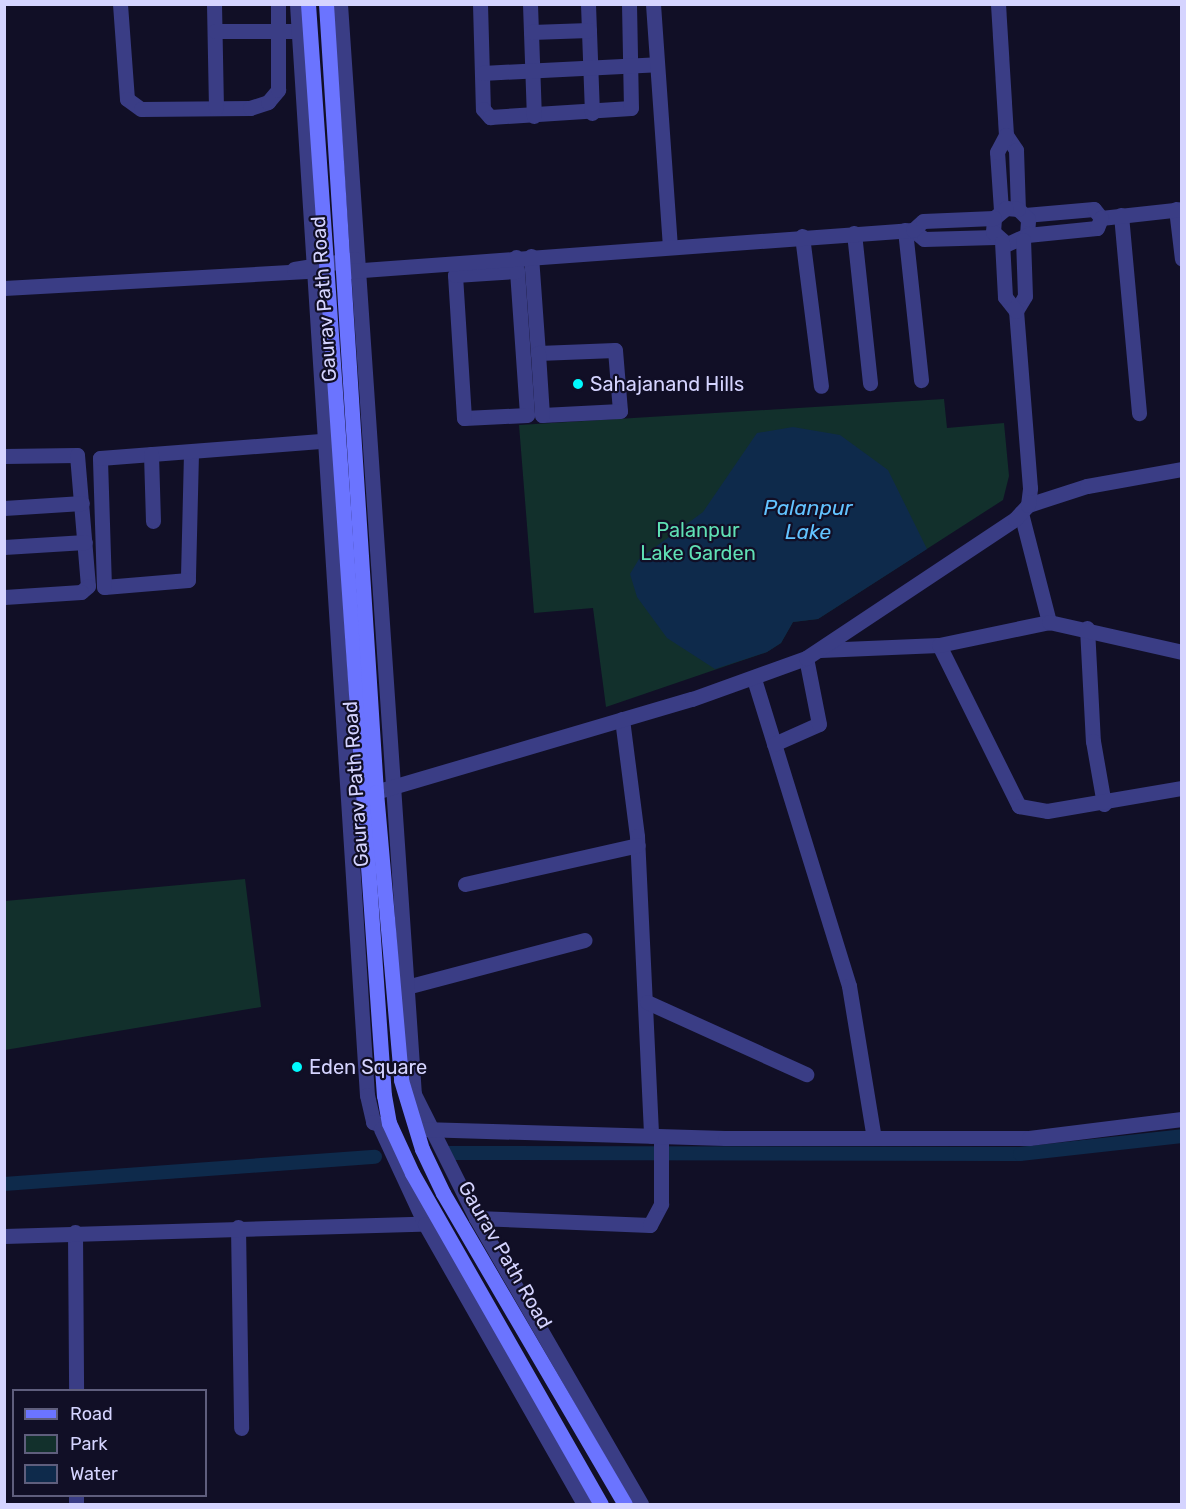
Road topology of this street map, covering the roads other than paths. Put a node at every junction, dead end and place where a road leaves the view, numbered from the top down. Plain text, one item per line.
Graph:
1 (120, 4) edge
2 (214, 4) edge
3 (278, 4) edge
4 (297, 4) edge
5 (308, 4) edge
6 (326, 4) edge
7 (340, 4) edge
8 (480, 4) edge
9 (530, 4) edge
10 (588, 4) edge
11 (629, 4) edge
12 (653, 4) edge
13 (998, 4) edge
14 (589, 30) junction
15 (215, 31) junction
16 (278, 32) junction
17 (304, 32) junction
18 (531, 32) junction
19 (657, 64) junction
20 (632, 66) junction
21 (591, 68) junction
22 (532, 70) junction
23 (482, 73) junction
24 (216, 108) junction
25 (592, 113) junction
26 (534, 116) junction
27 (1006, 135) junction
28 (1179, 209) edge
29 (1022, 212) junction
30 (997, 214) junction
31 (1121, 215) junction
32 (1101, 218) junction
33 (909, 230) junction
34 (854, 232) junction
35 (802, 236) junction
36 (1025, 237) junction
37 (999, 240) junction
38 (670, 246) junction
39 (1182, 259) edge
40 (522, 261) junction
41 (350, 265) junction
42 (319, 266) junction
43 (4, 288) edge
44 (1016, 311) junction
45 (538, 353) junction
46 (921, 380) dead end
47 (870, 383) dead end
48 (821, 386) dead end
49 (1139, 413) dead end
50 (329, 441) junction
51 (191, 453) junction
52 (151, 454) junction
53 (4, 456) edge
54 (1182, 469) edge
55 (82, 503) junction
56 (4, 508) edge
57 (1025, 509) junction
58 (153, 521) dead end
59 (85, 542) junction
60 (4, 547) edge
61 (4, 597) edge
62 (1049, 622) junction
63 (1087, 628) junction
64 (939, 645) junction
65 (1182, 652) edge
66 (813, 654) junction
67 (754, 679) junction
68 (622, 719) junction
69 (774, 744) junction
70 (392, 787) junction
71 (1182, 788) edge
72 (376, 792) junction
73 (359, 797) junction
74 (1104, 804) junction
75 (638, 845) junction
76 (465, 884) dead end
77 (584, 940) dead end
78 (399, 989) junction
79 (647, 1002) junction
80 (806, 1074) dead end
81 (1182, 1119) edge
82 (386, 1128) junction
83 (421, 1129) junction
84 (874, 1138) junction
85 (658, 1139) junction
86 (422, 1149) junction
87 (404, 1154) junction
88 (430, 1166) junction
89 (412, 1173) junction
90 (476, 1218) junction
91 (432, 1223) junction
92 (238, 1227) junction
93 (75, 1232) junction
94 (4, 1236) edge
95 (76, 1389) edge
96 (241, 1428) dead end
97 (584, 1504) edge
98 (601, 1504) edge
99 (625, 1504) edge
100 (641, 1504) edge

1 - 24 street
2 - 15 street
3 - 16 street
4 - 17 street
5 - 17 main road, Gaurav Path Road
6 - 41 main road, Gaurav Path Road
7 - 41 street
8 - 23 street
9 - 18 street
10 - 14 street
11 - 20 street
12 - 19 street
13 - 27 street
14 - 18 street
14 - 21 street
15 - 16 street
15 - 24 street
16 - 17 street
16 - 24 street
17 - 42 main road, Gaurav Path Road
18 - 22 street
19 - 20 street
19 - 38 street
20 - 21 street
20 - 25 street
21 - 22 street
21 - 25 street
22 - 23 street
22 - 26 street
23 - 26 street
25 - 26 street
27 - 29 street
27 - 30 street
28 - 31 street
28 - 39 street
29 - 30 street
29 - 32 street
29 - 36 street
30 - 33 street
30 - 37 street
31 - 32 street
31 - 49 street
32 - 36 street
33 - 34 street
33 - 37 street
33 - 46 street
34 - 35 street
34 - 47 street
35 - 38 street
35 - 48 street
36 - 37 street
36 - 44 street
37 - 44 street
38 - 40 street
40 - 40 street
40 - 41 street
40 - 45 street
41 - 42 street
41 - 70 street
41 - 72 main road, Gaurav Path Road
42 - 43 street
42 - 50 main road, Gaurav Path Road
44 - 57 street
45 - 45 street
50 - 51 street
50 - 73 main road, Gaurav Path Road
50 - 82 street
51 - 52 street
51 - 52 street
52 - 58 street
53 - 55 street
54 - 57 street
55 - 56 street
55 - 59 street
57 - 62 street
57 - 66 street
59 - 60 street
59 - 61 street
62 - 63 street
62 - 64 street
63 - 65 street
63 - 74 street
64 - 66 street
64 - 74 street
66 - 67 street
66 - 69 street
67 - 68 street
67 - 69 street
68 - 70 street
68 - 75 street
69 - 84 street
70 - 72 street
70 - 78 street
71 - 74 street
72 - 73 street
72 - 78 main road, Gaurav Path Road
73 - 82 main road, Gaurav Path Road
75 - 76 street
75 - 79 street
77 - 78 street
78 - 83 main road, Gaurav Path Road
79 - 80 street
79 - 85 street
81 - 84 street
82 - 87 main road, Gaurav Path Road
82 - 91 street
83 - 85 street
83 - 86 main road, Gaurav Path Road
83 - 90 street
84 - 85 street
85 - 90 street
86 - 87 main road
86 - 88 main road, Gaurav Path Road
87 - 89 main road, Gaurav Path Road
88 - 89 main road
88 - 99 main road, Gaurav Path Road
89 - 91 main road, Gaurav Path Road
90 - 100 street
91 - 92 street
91 - 97 street
91 - 98 main road, Gaurav Path Road
92 - 93 street
92 - 96 street
93 - 94 street
93 - 95 street

